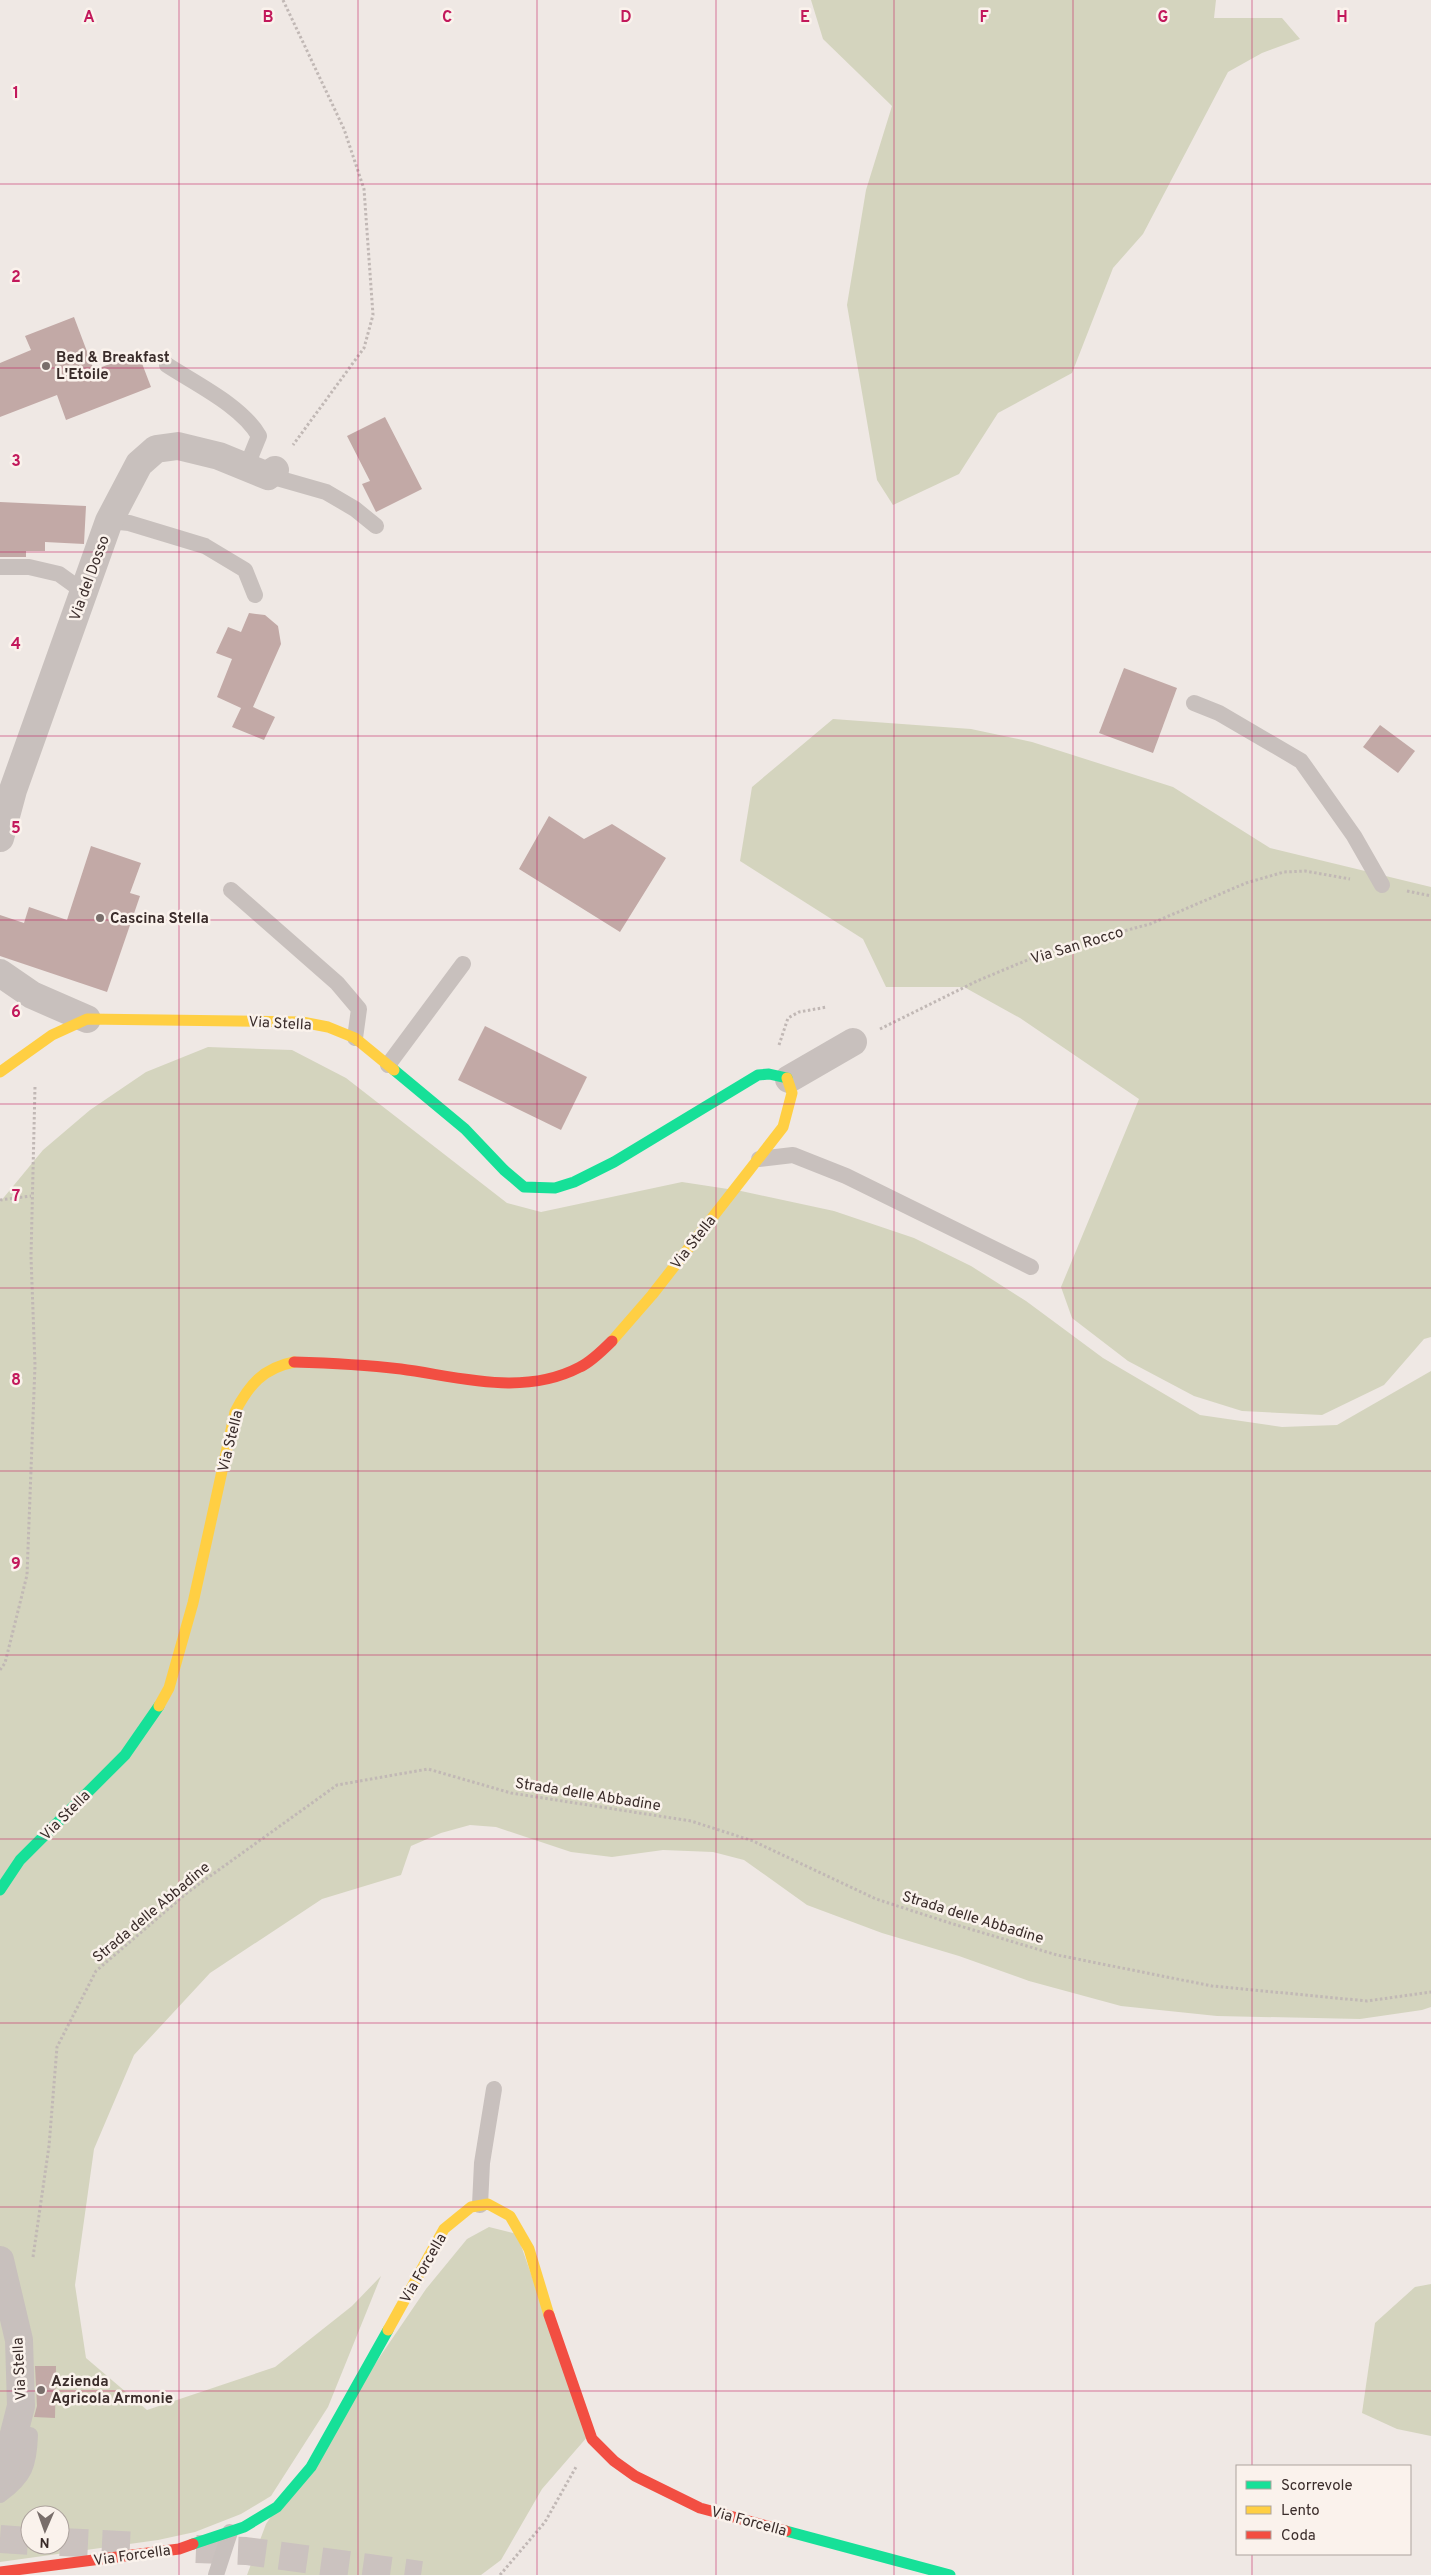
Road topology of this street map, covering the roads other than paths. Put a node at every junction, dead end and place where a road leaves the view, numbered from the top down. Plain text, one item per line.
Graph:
1 (167, 364) dead end
2 (264, 471) junction
3 (109, 521) junction
4 (376, 526) dead end
5 (0, 567) edge
6 (84, 592) junction
7 (255, 595) dead end
8 (1194, 703) dead end
9 (6, 789) edge
10 (0, 838) edge
11 (1382, 885) road end
12 (231, 890) dead end
13 (463, 964) dead end
14 (0, 972) edge
15 (87, 1019) junction
16 (355, 1038) junction
17 (853, 1042) road end
18 (388, 1065) junction
19 (0, 1072) edge
20 (789, 1079) junction
21 (759, 1159) junction
22 (1031, 1267) dead end
23 (0, 1890) edge
24 (494, 2089) dead end
25 (480, 2205) junction
26 (0, 2260) edge
27 (30, 2435) dead end
28 (0, 2475) edge
29 (0, 2495) edge
30 (230, 2532) junction
31 (0, 2572) edge
32 (216, 2575) edge
33 (950, 2575) edge

1 - 2 lane
2 - 3 street, Via del Dosso
2 - 4 lane
3 - 6 street, Via del Dosso
3 - 7 lane
5 - 6 lane
6 - 9 street, Via del Dosso
8 - 11 lane
9 - 10 street, Via del Dosso
12 - 16 lane
13 - 18 lane
14 - 15 street
15 - 16 street, Via Stella
15 - 19 street, Via Stella
16 - 18 street, Via Stella
17 - 20 street
18 - 20 street, Via Stella
20 - 21 street, Via Stella
21 - 22 lane
21 - 23 street, Via Stella
24 - 25 lane
25 - 30 street, Via Forcella
25 - 33 street, Via Forcella
26 - 28 street, Via Stella
27 - 29 lane
30 - 31 street, Via Forcella
30 - 32 lane

